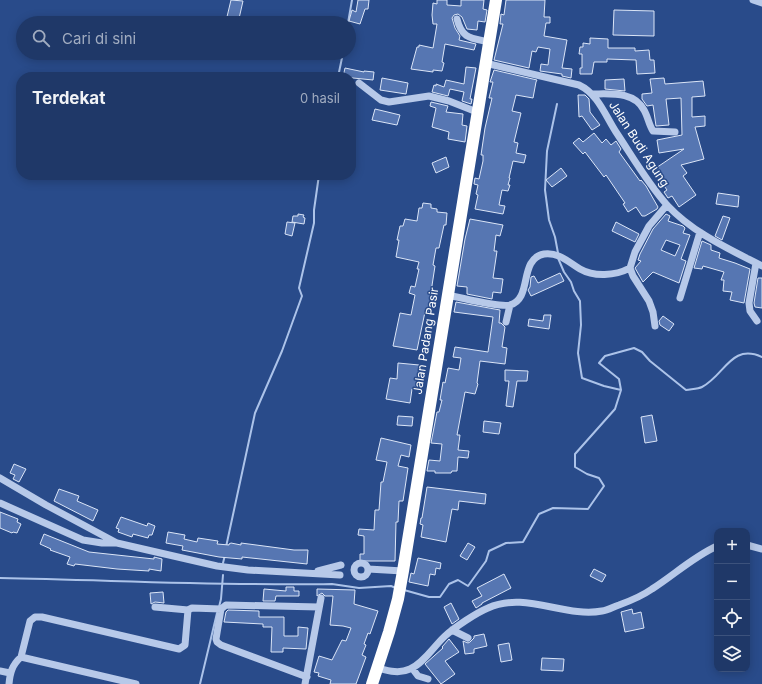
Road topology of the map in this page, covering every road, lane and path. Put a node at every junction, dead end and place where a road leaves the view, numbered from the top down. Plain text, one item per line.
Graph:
1 (496, 0) edge
2 (753, 0) edge
3 (762, 3) edge
4 (457, 19) dead end
5 (489, 42) junction
6 (485, 63) junction
7 (359, 83) dead end
8 (592, 94) junction
9 (477, 112) junction
10 (675, 132) dead end
11 (668, 205) junction
12 (700, 232) junction
13 (759, 264) edge
14 (630, 268) junction
15 (447, 295) junction
16 (680, 298) dead end
17 (510, 305) junction
18 (756, 321) dead end
19 (506, 322) dead end
20 (655, 326) dead end
21 (0, 478) edge
22 (0, 503) edge
23 (117, 543) junction
24 (750, 546) edge
25 (714, 548) edge
26 (762, 549) edge
27 (355, 564) junction
28 (368, 570) junction
29 (310, 573) junction
30 (355, 575) junction
31 (402, 575) junction
32 (321, 598) dead end
33 (319, 607) junction
34 (155, 608) dead end
35 (218, 609) junction
36 (188, 610) junction
37 (452, 630) junction
38 (468, 638) dead end
39 (21, 658) junction
40 (378, 668) junction
41 (411, 668) junction
42 (0, 671) edge
43 (10, 673) junction
44 (428, 679) dead end
45 (306, 681) edge
46 (9, 684) edge
47 (136, 684) edge
48 (372, 684) edge

1 - 5 highway, Jalan Padang Pasir
2 - 3 street
4 - 5 street
5 - 6 highway, Jalan Padang Pasir
6 - 8 street, Jalan Budi Agung
6 - 9 highway, Jalan Padang Pasir
7 - 9 street
8 - 10 street
8 - 11 street, Jalan Budi Agung
9 - 15 highway, Jalan Padang Pasir
11 - 12 street, Jalan Budi Agung
11 - 14 street
12 - 13 street, Jalan Budi Agung
12 - 16 street
13 - 18 street
14 - 17 street
14 - 20 street
15 - 17 street
15 - 31 highway, Jalan Padang Pasir
17 - 19 street
21 - 23 street
22 - 23 street
23 - 29 street
24 - 26 street
25 - 37 street
27 - 28 street
27 - 29 street
27 - 30 street
28 - 30 street
28 - 31 street
29 - 30 street
31 - 40 highway, Jalan Padang Pasir
32 - 33 street
33 - 35 street
33 - 45 street
34 - 36 street
35 - 36 street
35 - 45 street
36 - 39 street
37 - 38 street
37 - 41 street
39 - 43 street
39 - 47 street
40 - 41 street
40 - 48 highway, Jalan Padang Pasir
41 - 44 street
42 - 43 street
43 - 46 street

